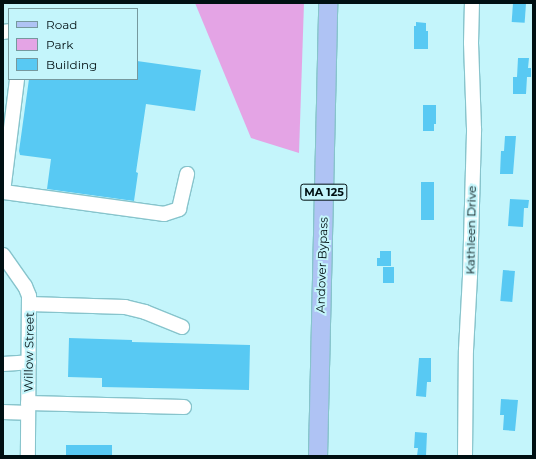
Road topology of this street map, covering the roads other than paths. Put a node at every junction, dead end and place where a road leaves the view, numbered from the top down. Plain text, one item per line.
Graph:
1 (328, 3) edge
2 (472, 3) edge
3 (17, 80) edge
4 (8, 103) edge
5 (187, 174) dead end
6 (3, 192) edge
7 (3, 255) edge
8 (29, 304) junction
9 (182, 327) dead end
10 (29, 362) junction
11 (3, 364) edge
12 (184, 407) dead end
13 (28, 408) junction
14 (3, 412) edge
15 (28, 456) edge
16 (318, 456) edge
17 (465, 456) edge

1 - 16 main road, Andover Bypass / MA 125
2 - 17 street, Kathleen Drive
3 - 4 street
4 - 6 street
5 - 6 street
7 - 8 street, Willow Street
8 - 9 street
8 - 10 street, Willow Street
10 - 11 street
10 - 13 street, Willow Street
12 - 13 street
13 - 14 street
13 - 15 street, Willow Street

